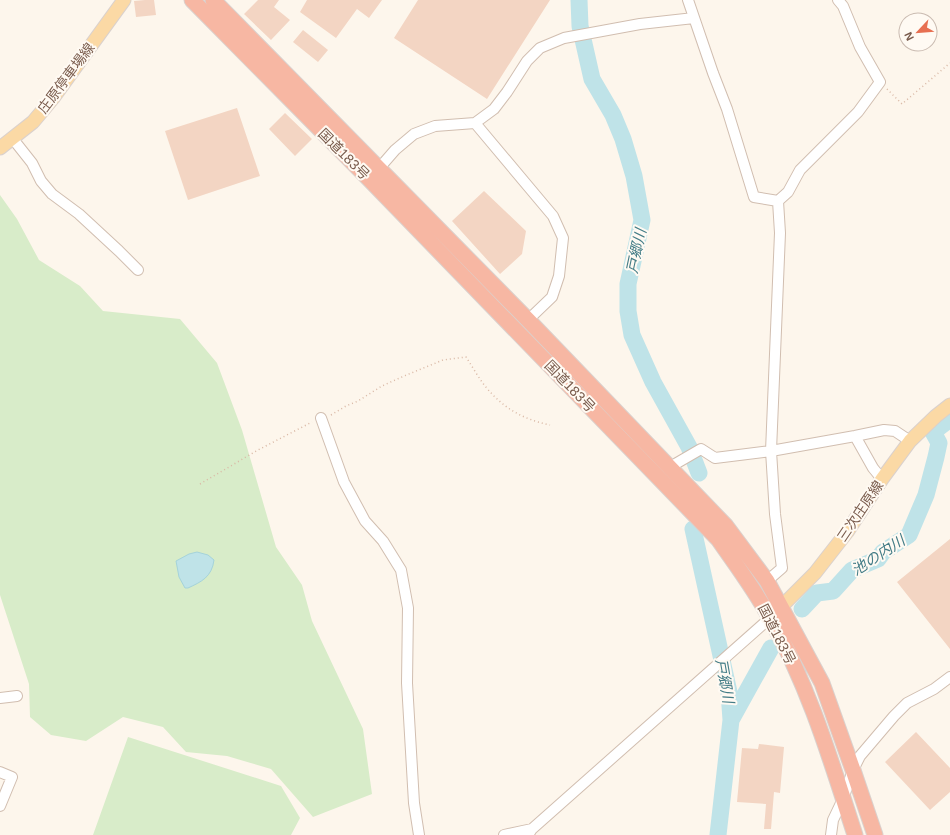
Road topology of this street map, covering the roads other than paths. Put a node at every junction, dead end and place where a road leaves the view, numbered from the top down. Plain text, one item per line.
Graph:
1 (124, 0) edge
2 (192, 0) edge
3 (213, 0) edge
4 (688, 0) edge
5 (838, 0) edge
6 (694, 18) junction
7 (475, 123) junction
8 (12, 139) junction
9 (0, 148) edge
10 (380, 168) junction
11 (369, 179) junction
12 (778, 201) junction
13 (138, 270) dead end
14 (528, 320) junction
15 (950, 405) edge
16 (321, 418) road end
17 (855, 436) junction
18 (910, 441) junction
19 (771, 450) junction
20 (670, 467) junction
21 (882, 479) junction
22 (767, 581) junction
23 (782, 606) junction
24 (770, 618) junction
25 (950, 677) edge
26 (17, 696) dead end
27 (0, 698) edge
28 (853, 770) junction
29 (0, 772) edge
30 (843, 799) junction
31 (0, 806) edge
32 (530, 832) edge
33 (419, 835) edge
34 (504, 835) edge
35 (831, 835) edge
36 (855, 835) edge
37 (875, 835) edge

1 - 8 main road, 庄原停車場線
2 - 11 highway, 国道183号
3 - 10 highway, 国道183号
4 - 6 street
5 - 12 street
6 - 7 street
6 - 12 street
7 - 10 street
7 - 14 street
8 - 9 main road, 庄原停車場線
8 - 13 street
10 - 11 street
10 - 14 highway, 国道183号
11 - 24 highway, 国道183号
12 - 19 street
14 - 20 highway, 国道183号
15 - 18 main road, 三次庄原線
16 - 33 street
17 - 18 street
17 - 19 street
17 - 21 street
18 - 21 main road, 三次庄原線
19 - 20 street
19 - 22 street
20 - 22 highway, 国道183号
21 - 23 main road, 三次庄原線
22 - 23 highway, 国道183号
23 - 24 main road, 三次庄原線
23 - 28 highway, 国道183号
24 - 30 highway, 国道183号
24 - 32 street
25 - 28 street
26 - 27 street
28 - 30 street
28 - 37 highway, 国道183号
29 - 31 street
30 - 35 street
30 - 36 highway, 国道183号
32 - 34 street

